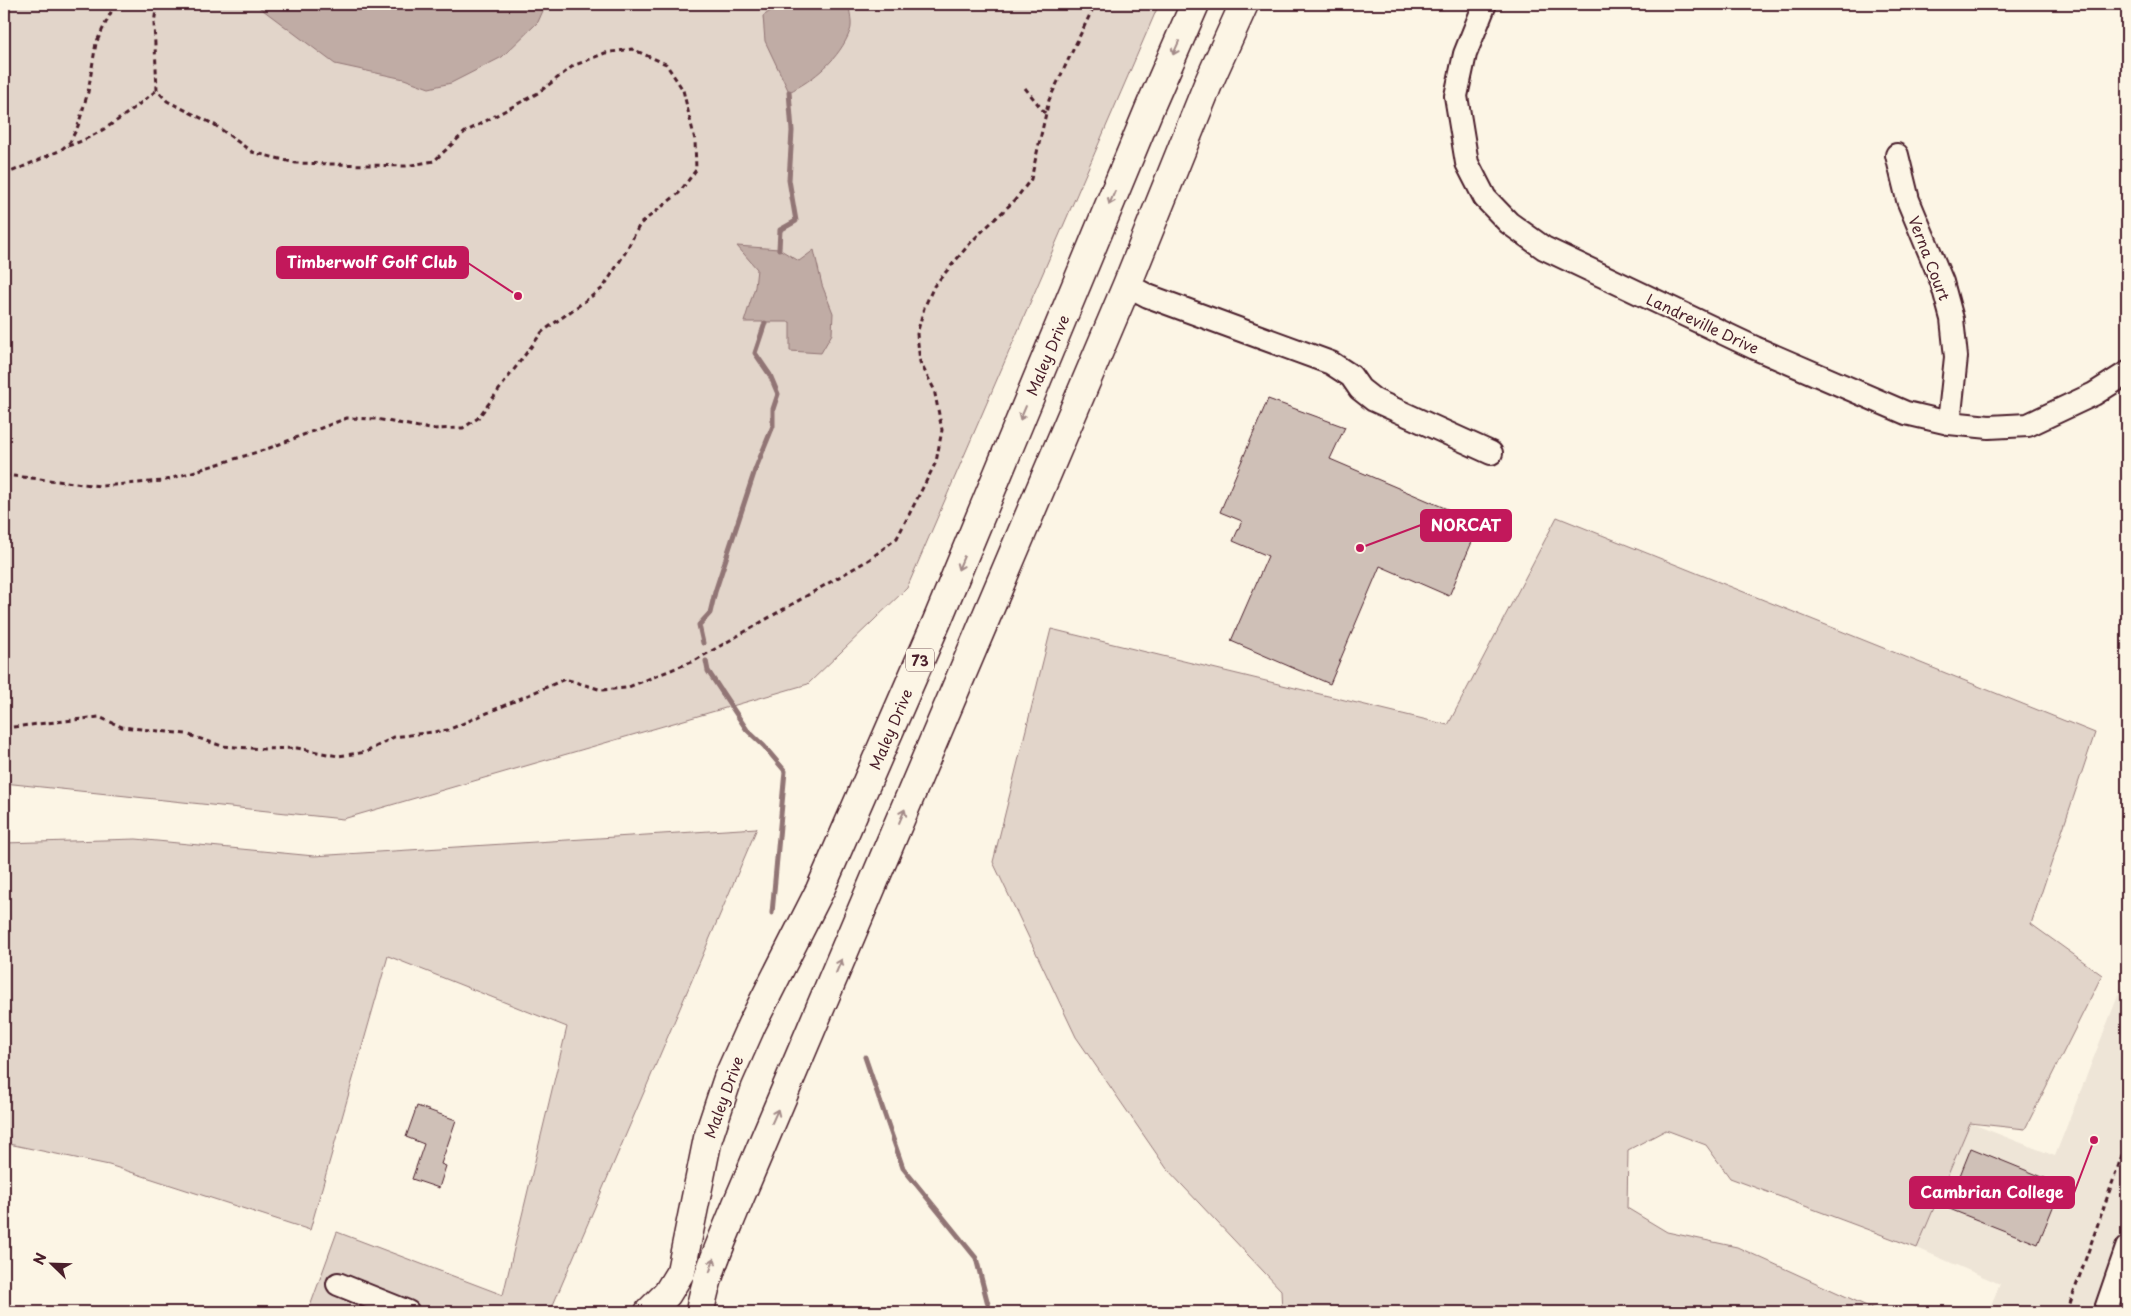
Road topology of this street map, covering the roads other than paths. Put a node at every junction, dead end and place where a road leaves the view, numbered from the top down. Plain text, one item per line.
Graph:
1 (1195, 4) edge
2 (1244, 4) edge
3 (1485, 4) edge
4 (1896, 155) dead end
5 (1127, 285) junction
6 (2127, 373) edge
7 (1949, 423) junction
8 (1491, 453) dead end
9 (2127, 1248) edge
10 (338, 1284) dead end
11 (408, 1312) edge
12 (649, 1312) edge
13 (700, 1312) edge
14 (2105, 1312) edge

1 -> 12 highway, Maley Drive / 73
2 - 5 highway
3 - 7 street, Landreville Drive
4 - 7 street, Verna Court
5 - 8 street
13 -> 5 highway
6 - 7 street, Landreville Drive
9 - 14 street
10 - 11 street

